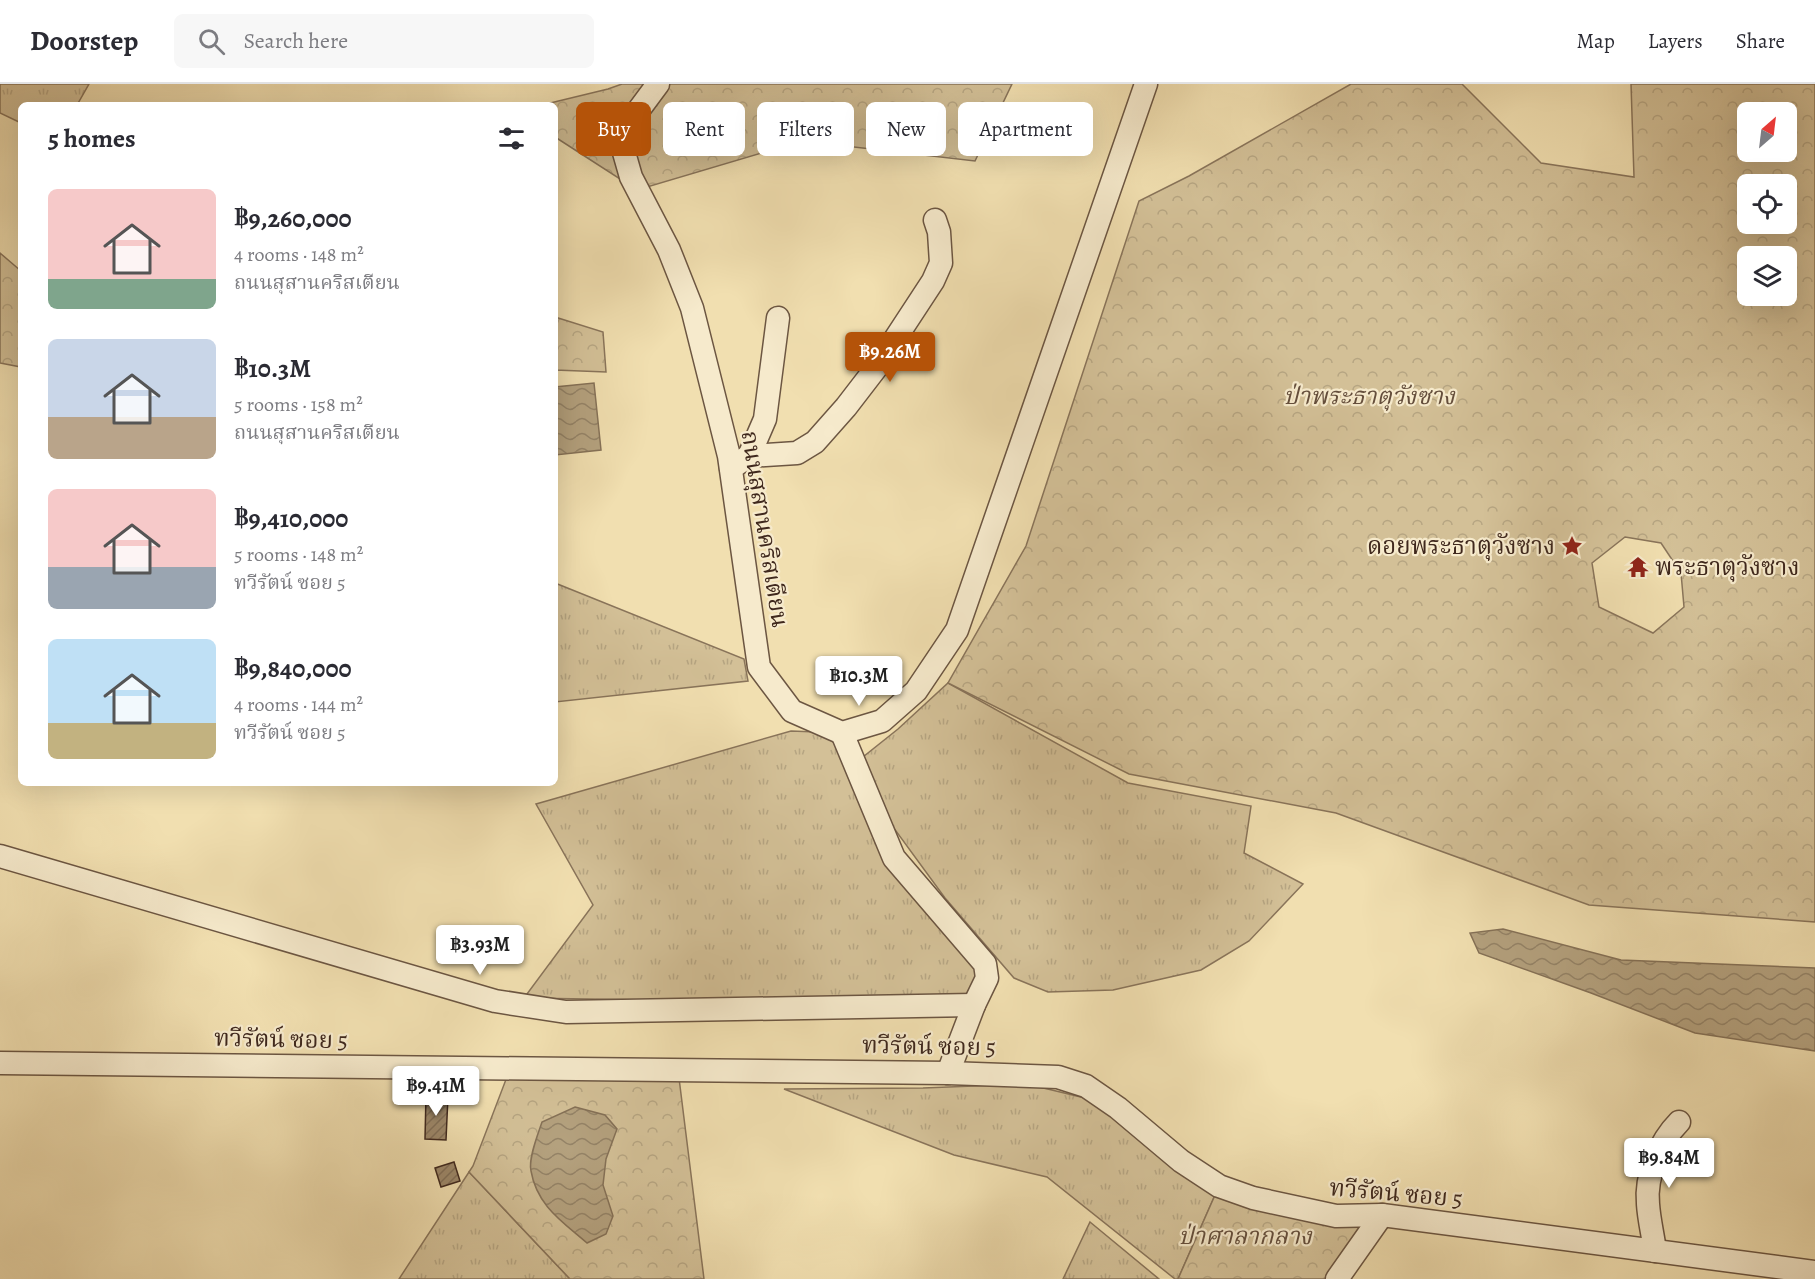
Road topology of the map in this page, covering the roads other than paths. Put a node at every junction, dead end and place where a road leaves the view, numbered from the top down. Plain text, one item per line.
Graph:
1 (658, 84) edge
2 (1146, 84) edge
3 (935, 220) dead end
4 (778, 318) dead end
5 (740, 462) junction
6 (842, 733) junction
7 (0, 856) edge
8 (974, 1005) junction
9 (0, 1064) edge
10 (948, 1072) junction
11 (1679, 1122) dead end
12 (1382, 1215) junction
13 (1655, 1251) junction
14 (1815, 1272) edge
15 (1337, 1279) edge

1 - 5 street, ถนนสุสานคริสเตียน
2 - 6 street
3 - 5 street
4 - 5 street
5 - 6 street, ถนนสุสานคริสเตียน
6 - 8 street
7 - 8 street
8 - 10 street
9 - 10 street, ทวีรัตน์ ซอย 5
10 - 12 street, ทวีรัตน์ ซอย 5
11 - 13 street
12 - 13 street, ทวีรัตน์ ซอย 5
12 - 15 street
13 - 14 street, ทวีรัตน์ ซอย 5

